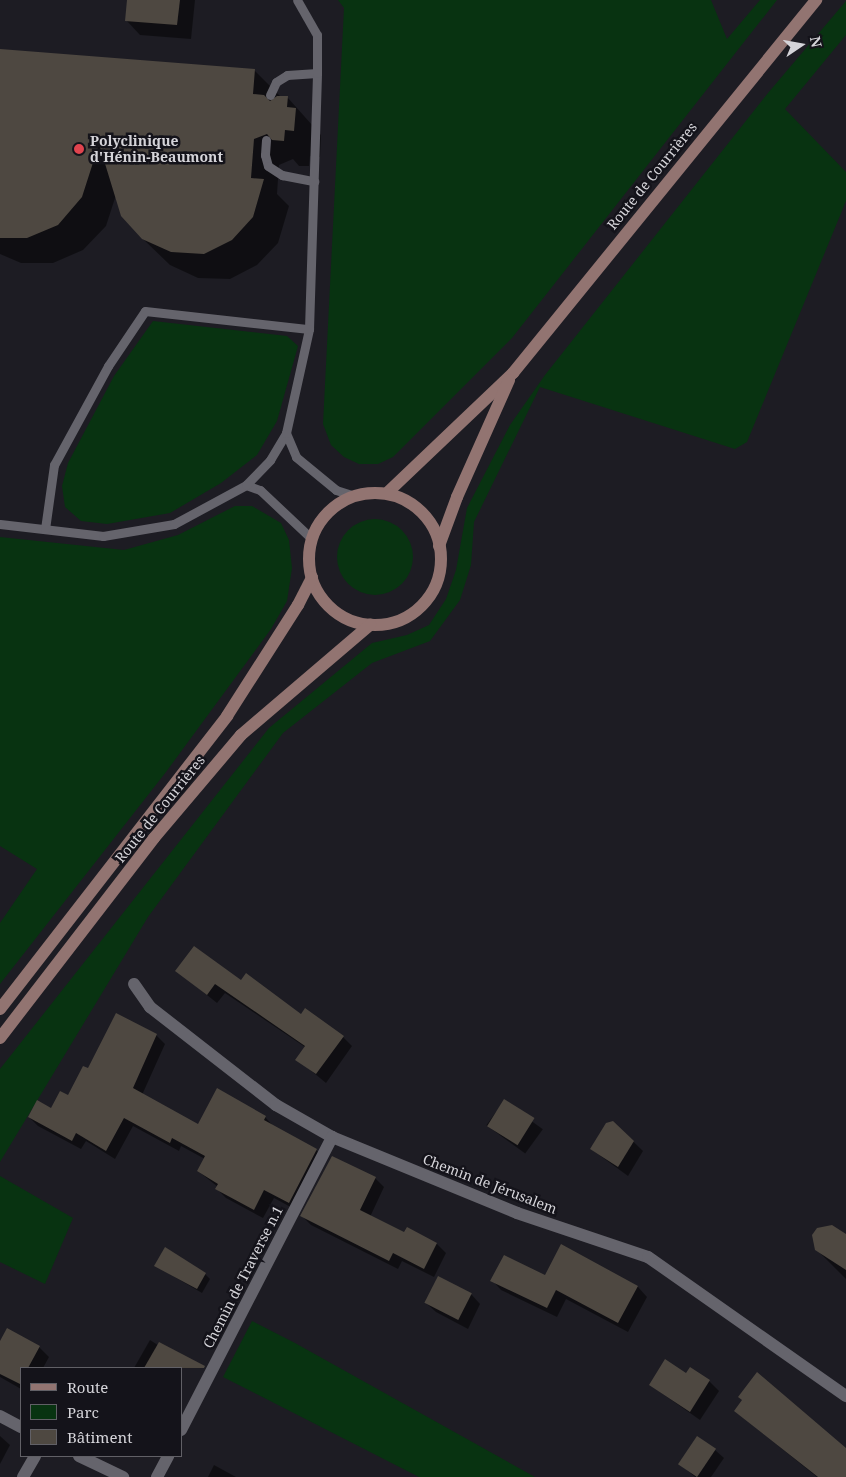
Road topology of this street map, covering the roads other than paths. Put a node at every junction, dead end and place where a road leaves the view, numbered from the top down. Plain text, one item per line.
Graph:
1 (297, 0) edge
2 (816, 0) edge
3 (317, 72) junction
4 (270, 95) dead end
5 (266, 140) dead end
6 (314, 181) junction
7 (309, 329) junction
8 (513, 373) junction
9 (286, 433) junction
10 (246, 486) junction
11 (387, 494) junction
12 (354, 496) junction
13 (0, 524) edge
14 (45, 529) junction
15 (312, 539) junction
16 (439, 546) junction
17 (312, 577) junction
18 (370, 625) junction
19 (134, 984) dead end
20 (0, 1009) edge
21 (0, 1038) edge
22 (332, 1137) junction
23 (846, 1396) edge
24 (0, 1416) edge
25 (20, 1426) edge
26 (182, 1428) edge
27 (34, 1457) edge
28 (81, 1457) edge
29 (167, 1457) edge
30 (23, 1477) edge
31 (123, 1477) edge
32 (157, 1477) edge

1 - 3 lane
2 - 8 main road, Route de Courrières
3 - 4 lane
3 - 6 lane
5 - 6 lane
6 - 7 lane
7 - 9 lane
7 - 14 lane
8 - 11 main road, Route de Courrières
8 - 16 main road, Route de Courrières
9 - 10 lane
9 - 12 lane
10 - 14 lane
10 - 15 lane
11 - 12 main road
11 - 16 main road
12 - 15 main road
13 - 14 lane
15 - 17 main road
16 - 18 main road
17 - 18 main road
17 - 20 main road, Route de Courrières
18 - 21 main road, Route de Courrières
19 - 22 street, Chemin de Jérusalem
22 - 23 street, Chemin de Jérusalem
22 - 26 street, Chemin de Traverse n.1
24 - 25 street
27 - 30 street
28 - 31 street
29 - 32 street

